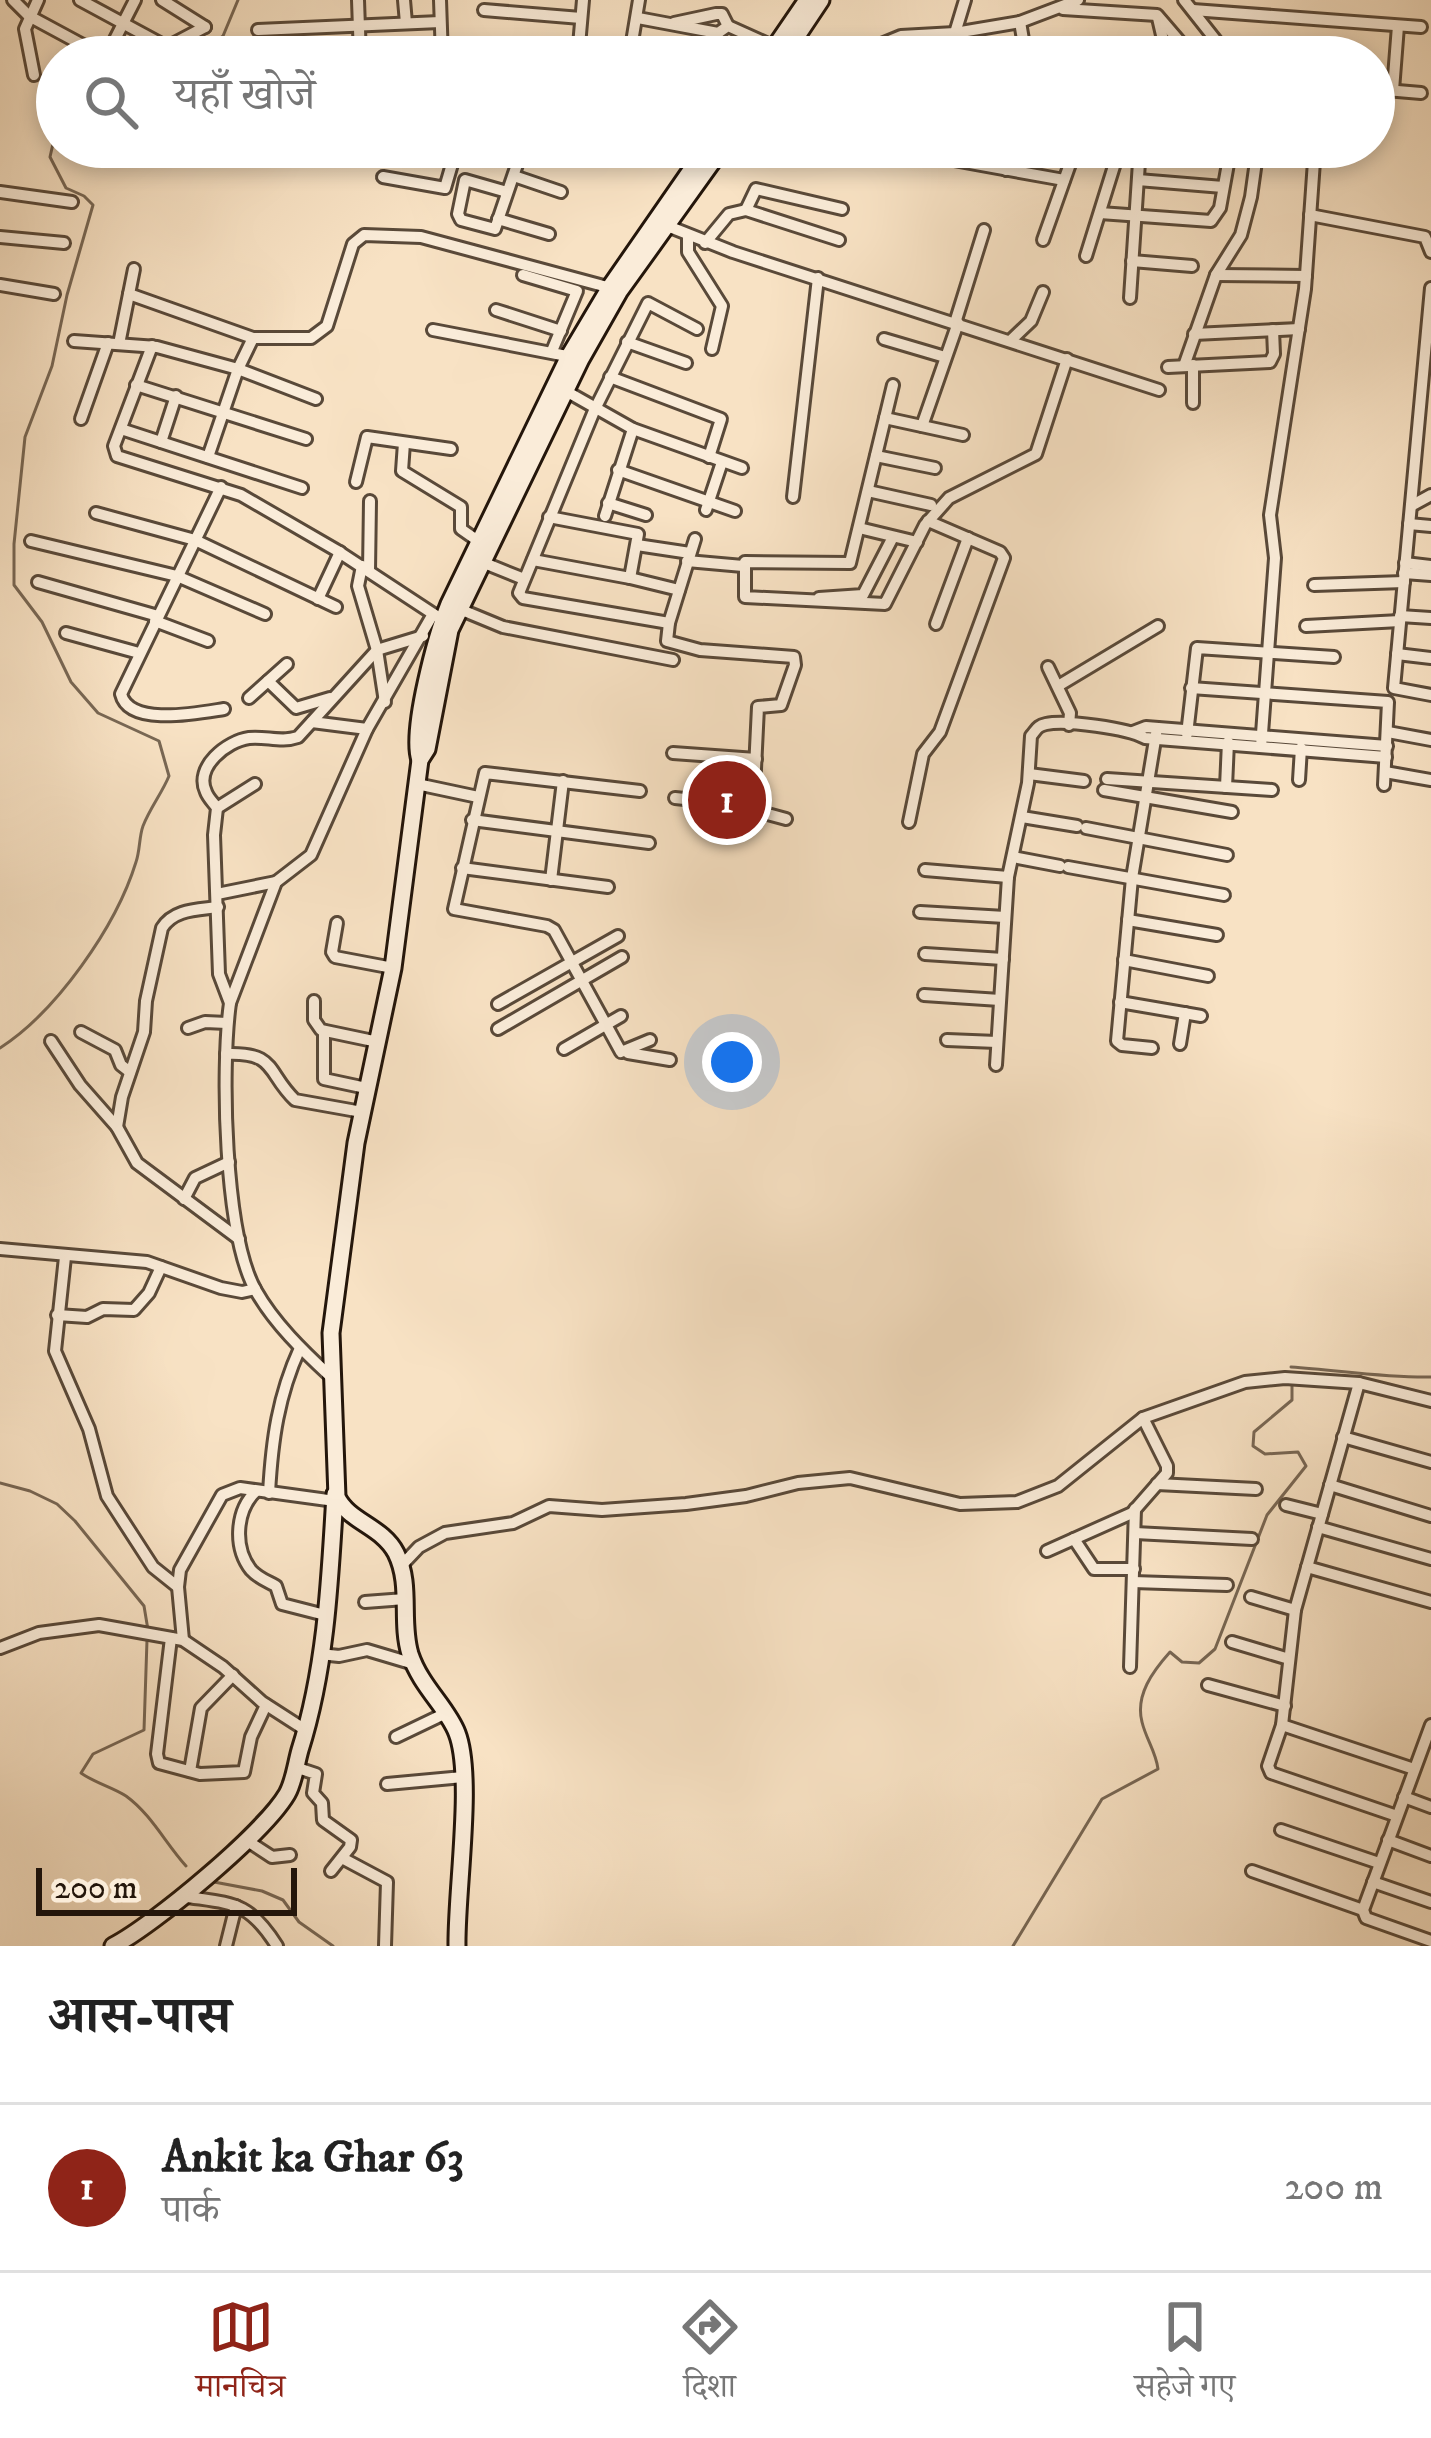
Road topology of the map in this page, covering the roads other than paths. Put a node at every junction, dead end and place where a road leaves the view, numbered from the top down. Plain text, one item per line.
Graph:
1 (13, 0) edge
2 (38, 0) edge
3 (80, 0) edge
4 (135, 0) edge
5 (162, 0) edge
6 (358, 0) edge
7 (404, 0) edge
8 (440, 0) edge
9 (583, 0) edge
10 (639, 0) edge
11 (807, 0) edge
12 (821, 0) edge
13 (965, 0) edge
14 (1078, 0) edge
15 (1188, 5) edge
16 (1214, 6) edge
17 (1060, 8) junction
18 (484, 10) dead end
19 (1157, 15) junction
20 (29, 16) junction
21 (581, 18) junction
22 (638, 18) junction
23 (440, 22) junction
24 (1020, 22) junction
25 (124, 23) junction
26 (406, 23) junction
27 (360, 24) junction
28 (1398, 26) junction
29 (1421, 27) dead end
30 (723, 29) junction
31 (258, 30) dead end
32 (955, 34) junction
33 (67, 36) edge
34 (117, 36) edge
35 (147, 36) edge
36 (188, 36) edge
37 (360, 36) edge
38 (441, 36) edge
39 (580, 36) edge
40 (634, 36) edge
41 (719, 36) edge
42 (740, 36) edge
43 (790, 36) edge
44 (795, 36) edge
45 (901, 36) edge
46 (1022, 36) edge
47 (1162, 36) edge
48 (1175, 36) edge
49 (1212, 36) edge
50 (1395, 65) edge
51 (34, 75) dead end
52 (1395, 91) edge
53 (1421, 93) dead end
54 (449, 168) edge
55 (516, 168) edge
56 (698, 168) edge
57 (995, 168) edge
58 (1069, 168) edge
59 (1114, 168) edge
60 (1139, 168) edge
61 (1227, 168) edge
62 (1255, 168) edge
63 (1313, 168) edge
64 (1006, 170) joint
65 (514, 176) junction
66 (382, 178) dead end
67 (1138, 180) junction
68 (1064, 181) junction
69 (1223, 187) junction
70 (0, 192) edge
71 (507, 192) junction
72 (561, 192) dead end
73 (72, 202) dead end
74 (842, 209) dead end
75 (746, 210) junction
76 (1100, 213) junction
77 (1310, 215) junction
78 (1135, 218) junction
79 (498, 219) junction
80 (663, 224) junction
81 (984, 230) dead end
82 (549, 233) dead end
83 (688, 236) junction
84 (0, 237) edge
85 (839, 240) dead end
86 (1043, 240) dead end
87 (64, 243) dead end
88 (705, 243) junction
89 (1431, 252) edge
90 (1085, 256) dead end
91 (1132, 261) junction
92 (1192, 266) dead end
93 (134, 269) dead end
94 (524, 275) dead end
95 (1216, 275) junction
96 (1306, 276) junction
97 (818, 278) junction
98 (0, 286) edge
99 (1431, 288) edge
100 (614, 290) junction
101 (1043, 292) dead end
102 (54, 294) dead end
103 (129, 294) junction
104 (1130, 298) dead end
105 (496, 310) dead end
106 (956, 323) junction
107 (1429, 325) edge
108 (697, 329) dead end
109 (1299, 329) junction
110 (433, 330) dead end
111 (1273, 330) junction
112 (561, 331) junction
113 (1194, 334) junction
114 (253, 338) junction
115 (884, 339) dead end
116 (74, 341) dead end
117 (1010, 341) junction
118 (627, 343) junction
119 (113, 344) junction
120 (152, 346) junction
121 (712, 349) dead end
122 (567, 355) junction
123 (945, 357) junction
124 (1067, 359) junction
125 (686, 363) dead end
126 (1188, 366) junction
127 (1168, 367) dead end
128 (238, 369) junction
129 (1427, 372) edge
130 (610, 377) junction
131 (136, 385) junction
132 (893, 386) dead end
133 (561, 388) junction
134 (1159, 389) dead end
135 (176, 396) junction
136 (316, 399) dead end
137 (1193, 403) dead end
138 (225, 410) junction
139 (594, 411) junction
140 (1425, 414) edge
141 (885, 418) junction
142 (81, 419) dead end
143 (922, 426) junction
144 (121, 429) junction
145 (633, 429) junction
146 (963, 435) dead end
147 (306, 439) dead end
148 (161, 442) junction
149 (404, 442) junction
150 (451, 449) dead end
151 (1415, 453) junction
152 (1431, 454) edge
153 (876, 455) junction
154 (208, 457) junction
155 (709, 458) junction
156 (722, 462) junction
157 (742, 468) dead end
158 (935, 468) dead end
159 (618, 470) junction
160 (356, 482) dead end
161 (221, 487) junction
162 (302, 488) dead end
163 (868, 491) junction
164 (1431, 495) edge
165 (793, 497) dead end
166 (370, 501) dead end
167 (931, 505) dead end
168 (707, 506) junction
169 (1411, 506) junction
170 (735, 511) dead end
171 (96, 513) dead end
172 (646, 515) dead end
173 (549, 518) junction
174 (928, 521) junction
175 (1409, 524) junction
176 (1431, 526) edge
177 (859, 528) junction
178 (893, 537) junction
179 (968, 538) junction
180 (695, 539) dead end
181 (195, 540) junction
182 (31, 541) dead end
183 (916, 542) junction
184 (638, 545) junction
185 (340, 552) junction
186 (481, 553) junction
187 (689, 557) junction
188 (533, 560) junction
189 (743, 566) junction
190 (1431, 566) edge
191 (366, 568) junction
192 (1404, 573) junction
193 (1431, 575) edge
194 (177, 576) junction
195 (630, 578) junction
196 (524, 579) junction
197 (38, 582) dead end
198 (1314, 585) dead end
199 (679, 590) junction
200 (318, 599) junction
201 (812, 602) junction
202 (336, 607) dead end
203 (265, 614) dead end
204 (447, 614) junction
205 (156, 618) junction
206 (1400, 618) junction
207 (1431, 619) edge
208 (669, 622) junction
209 (936, 624) dead end
210 (1158, 626) dead end
211 (1306, 626) dead end
212 (66, 633) dead end
213 (423, 636) junction
214 (208, 640) dead end
215 (377, 650) junction
216 (1268, 652) junction
217 (139, 653) junction
218 (1397, 654) junction
219 (1334, 657) dead end
220 (1431, 658) edge
221 (673, 660) dead end
222 (287, 664) dead end
223 (1048, 667) dead end
224 (268, 680) junction
225 (1058, 686) junction
226 (1191, 688) junction
227 (1265, 692) junction
228 (1431, 695) edge
229 (333, 697) junction
230 (249, 698) dead end
231 (385, 701) junction
232 (224, 709) dead end
233 (312, 722) junction
234 (1070, 725) junction
235 (367, 729) junction
236 (1156, 734) junction
237 (1187, 736) junction
238 (1228, 739) junction
239 (1431, 740) edge
240 (1262, 742) junction
241 (1301, 745) junction
242 (1387, 745) junction
243 (674, 753) dead end
244 (756, 759) junction
245 (1029, 774) junction
246 (1298, 780) dead end
247 (1431, 780) edge
248 (562, 781) junction
249 (1084, 781) dead end
250 (1150, 782) junction
251 (255, 784) dead end
252 (416, 784) junction
253 (1226, 787) junction
254 (1271, 790) dead end
255 (640, 791) dead end
256 (478, 797) junction
257 (1146, 797) junction
258 (675, 798) dead end
259 (753, 806) junction
260 (217, 808) junction
261 (1232, 812) dead end
262 (1022, 817) junction
263 (786, 819) dead end
264 (472, 820) junction
265 (909, 821) dead end
266 (556, 832) junction
267 (1138, 838) junction
268 (649, 843) dead end
269 (1227, 855) dead end
270 (1013, 857) junction
271 (462, 868) junction
272 (926, 871) dead end
273 (1008, 877) junction
274 (1132, 878) junction
275 (551, 880) junction
276 (276, 882) junction
277 (608, 887) dead end
278 (1224, 895) dead end
279 (217, 901) junction
280 (920, 912) dead end
281 (1006, 917) junction
282 (1128, 920) junction
283 (337, 923) dead end
284 (1217, 935) dead end
285 (618, 936) dead end
286 (926, 954) dead end
287 (622, 958) dead end
288 (1003, 959) junction
289 (1124, 960) junction
290 (572, 963) junction
291 (393, 968) junction
292 (1208, 976) dead end
293 (581, 981) junction
294 (925, 995) dead end
295 (314, 1000) dead end
296 (1000, 1000) junction
297 (1120, 1002) junction
298 (230, 1003) junction
299 (498, 1004) dead end
300 (1185, 1013) junction
301 (621, 1016) dead end
302 (1201, 1016) dead end
303 (227, 1022) junction
304 (606, 1026) junction
305 (188, 1028) dead end
306 (498, 1029) dead end
307 (325, 1031) junction
308 (81, 1032) dead end
309 (650, 1040) dead end
310 (947, 1040) dead end
311 (51, 1041) dead end
312 (377, 1042) junction
313 (997, 1042) junction
314 (1180, 1044) dead end
315 (1152, 1048) dead end
316 (564, 1049) dead end
317 (625, 1053) junction
318 (226, 1054) junction
319 (670, 1060) dead end
320 (996, 1065) dead end
321 (130, 1072) junction
322 (367, 1088) junction
323 (362, 1112) junction
324 (117, 1127) junction
325 (230, 1162) junction
326 (184, 1198) junction
327 (239, 1239) junction
328 (0, 1249) edge
329 (65, 1257) junction
330 (160, 1267) junction
331 (255, 1289) junction
332 (57, 1315) junction
333 (300, 1348) junction
334 (330, 1376) junction
335 (1358, 1383) junction
336 (1431, 1400) edge
337 (1143, 1418) junction
338 (1343, 1437) junction
339 (1431, 1462) edge
340 (1157, 1484) junction
341 (1330, 1485) junction
342 (1256, 1489) dead end
343 (262, 1492) junction
344 (335, 1493) junction
345 (1286, 1505) dead end
346 (1135, 1509) junction
347 (1431, 1516) edge
348 (1320, 1520) junction
349 (1135, 1533) junction
350 (1074, 1539) junction
351 (1252, 1539) dead end
352 (1047, 1550) dead end
353 (1431, 1559) edge
354 (401, 1566) junction
355 (1307, 1567) junction
356 (1134, 1576) junction
357 (1227, 1585) dead end
358 (178, 1587) junction
359 (1251, 1597) dead end
360 (405, 1599) junction
361 (1431, 1601) edge
362 (365, 1602) dead end
363 (1295, 1610) junction
364 (326, 1615) junction
365 (172, 1638) junction
366 (1232, 1642) dead end
367 (0, 1648) edge
368 (320, 1654) junction
369 (1289, 1659) junction
370 (414, 1664) junction
371 (1130, 1666) dead end
372 (233, 1676) junction
373 (1208, 1684) dead end
374 (266, 1705) junction
375 (1285, 1706) junction
376 (445, 1714) junction
377 (1282, 1725) junction
378 (1431, 1725) edge
379 (307, 1731) junction
380 (396, 1737) dead end
381 (1426, 1753) edge
382 (295, 1766) junction
383 (1414, 1769) junction
384 (190, 1772) junction
385 (464, 1777) junction
386 (387, 1784) dead end
387 (1404, 1797) junction
388 (1431, 1807) edge
389 (1397, 1816) junction
390 (1281, 1830) dead end
391 (246, 1840) junction
392 (1388, 1840) junction
393 (290, 1855) dead end
394 (1431, 1856) edge
395 (342, 1858) junction
396 (1379, 1863) junction
397 (331, 1871) dead end
398 (1252, 1871) dead end
399 (1372, 1882) junction
400 (182, 1896) junction
401 (1431, 1902) edge
402 (236, 1906) junction
403 (1363, 1910) junction
404 (1431, 1941) edge
405 (113, 1946) edge
406 (226, 1946) edge
407 (277, 1946) edge
408 (385, 1946) edge
409 (457, 1946) edge

1 - 20 street
2 - 20 street
3 - 25 street
4 - 25 street
5 - 36 street
6 - 27 street
7 - 26 street
8 - 23 street
9 - 21 street
10 - 22 street
11 - 43 street
12 - 44 street
13 - 32 street
14 - 17 street
15 - 16 street
15 - 49 street
16 - 28 street
17 - 19 street
17 - 24 street
18 - 21 street
19 - 47 street
19 - 48 street
20 - 33 street
20 - 51 street
21 - 39 street
22 - 30 street
22 - 40 street
23 - 26 street
23 - 38 street
24 - 32 street
24 - 46 street
25 - 34 street
25 - 35 street
26 - 27 street
27 - 31 street
27 - 37 street
28 - 29 street
28 - 50 street
30 - 41 street
30 - 42 street
32 - 45 street
52 - 53 street
54 - 66 street
55 - 65 street
56 - 80 street
57 - 64 street
58 - 68 street
59 - 76 street
60 - 67 street
61 - 69 street
62 - 95 street
63 - 77 street
64 - 68 street
65 - 71 street
65 - 72 street
67 - 69 street
67 - 78 street
68 - 86 street
69 - 78 street
70 - 73 street
71 - 79 street
71 - 79 street
74 - 75 street
75 - 85 street
75 - 88 street
76 - 78 street
76 - 90 street
77 - 89 street
77 - 96 street
78 - 91 street
79 - 82 street
80 - 83 street
80 - 100 street
81 - 106 street
83 - 88 street
83 - 121 street
84 - 87 street
88 - 97 street
91 - 92 street
91 - 104 street
93 - 103 street
94 - 112 street
95 - 96 street
95 - 113 street
96 - 109 street
97 - 106 street
97 - 165 street
98 - 102 street
99 - 107 street
100 - 114 street
100 - 122 street
101 - 117 street
103 - 114 street
103 - 119 street
105 - 112 street
106 - 117 street
106 - 123 street
107 - 129 street
108 - 118 street
109 - 111 street
109 - 216 street
110 - 122 street
111 - 113 street
111 - 126 street
112 - 122 street
113 - 126 street
114 - 128 street
115 - 123 street
116 - 119 street
117 - 124 street
118 - 125 street
118 - 130 street
119 - 120 street
119 - 142 street
120 - 128 street
120 - 131 street
122 - 133 street
123 - 143 street
124 - 134 street
124 - 174 street
126 - 127 street
126 - 137 street
128 - 136 street
128 - 138 street
129 - 140 street
130 - 139 street
130 - 155 street
131 - 135 street
131 - 144 street
132 - 141 street
133 - 139 street
133 - 186 street
135 - 138 street
135 - 148 street
138 - 147 street
138 - 154 street
139 - 145 street
139 - 173 street
140 - 151 street
141 - 143 street
141 - 153 street
143 - 146 street
144 - 148 street
144 - 161 street
145 - 155 street
145 - 159 street
148 - 154 street
149 - 150 street
149 - 160 street
149 - 186 street
151 - 152 street
151 - 169 street
153 - 158 street
153 - 163 street
154 - 162 street
155 - 156 street
156 - 157 street
156 - 168 street
159 - 168 street
159 - 172 street
161 - 181 street
161 - 185 street
163 - 167 street
163 - 177 street
164 - 169 street
166 - 191 street
168 - 170 street
169 - 175 street
171 - 181 street
173 - 184 street
173 - 188 street
174 - 179 street
174 - 183 street
175 - 176 street
175 - 192 street
177 - 178 street
177 - 189 street
178 - 183 street
178 - 201 street
179 - 209 street
179 - 265 street
180 - 187 street
181 - 194 street
181 - 200 street
182 - 194 street
183 - 201 street
184 - 187 street
184 - 195 street
185 - 191 street
185 - 200 street
186 - 196 street
186 - 204 street
187 - 189 street
187 - 199 street
188 - 195 street
188 - 196 street
189 - 201 street
190 - 192 street
191 - 204 street
191 - 215 street
192 - 193 street
192 - 198 street
192 - 206 street
194 - 203 street
194 - 205 street
195 - 199 street
196 - 208 street
197 - 205 street
199 - 208 street
200 - 202 street
204 - 213 street
204 - 221 street
204 - 252 street
205 - 214 street
205 - 217 street
206 - 207 street
206 - 211 street
206 - 218 street
208 - 244 street
210 - 225 street
212 - 217 street
213 - 215 street
213 - 231 street
215 - 229 street
215 - 231 street
216 - 219 street
216 - 226 street
216 - 227 street
217 - 232 street
218 - 220 street
218 - 228 street
222 - 224 street
223 - 225 street
224 - 229 street
224 - 230 street
225 - 234 street
226 - 227 street
226 - 237 street
227 - 240 street
227 - 242 street
229 - 233 street
231 - 235 street
233 - 235 street
233 - 260 street
234 - 236 street
234 - 245 street
235 - 276 street
236 - 237 street
236 - 250 street
237 - 238 street
238 - 240 street
238 - 253 street
239 - 242 street
240 - 241 street
241 - 242 street
241 - 246 street
242 - 247 street
243 - 244 street
244 - 259 street
245 - 249 street
245 - 262 street
248 - 255 street
248 - 256 street
248 - 266 street
250 - 253 street
250 - 257 street
250 - 257 street
251 - 260 street
252 - 256 street
252 - 291 street
253 - 254 street
256 - 264 street
257 - 261 street
257 - 267 street
258 - 259 street
259 - 263 street
260 - 279 street
262 - 267 street
262 - 270 street
264 - 266 street
264 - 271 street
266 - 268 street
266 - 275 street
267 - 269 street
267 - 274 street
270 - 273 street
270 - 274 street
271 - 275 street
271 - 290 street
272 - 273 street
273 - 281 street
274 - 278 street
274 - 282 street
275 - 277 street
276 - 279 street
276 - 298 street
279 - 298 street
279 - 321 street
280 - 281 street
281 - 288 street
282 - 284 street
282 - 289 street
283 - 291 street
285 - 290 street
286 - 288 street
287 - 293 street
288 - 296 street
289 - 292 street
289 - 297 street
290 - 293 street
290 - 299 street
291 - 312 street
293 - 304 street
293 - 306 street
294 - 296 street
295 - 307 street
296 - 313 street
297 - 300 street
297 - 315 street
298 - 303 street
300 - 302 street
300 - 314 street
301 - 304 street
303 - 305 street
303 - 318 street
304 - 316 street
304 - 317 street
307 - 312 street
307 - 322 street
308 - 321 street
309 - 317 street
310 - 313 street
311 - 324 street
312 - 322 street
313 - 320 street
317 - 319 street
318 - 323 street
318 - 325 street
321 - 324 street
322 - 323 street
323 - 334 street
324 - 326 street
325 - 326 street
325 - 327 street
326 - 327 street
327 - 331 street
328 - 329 street
329 - 330 street
329 - 332 street
330 - 331 street
330 - 332 street
331 - 333 street
332 - 358 street
333 - 334 street
333 - 343 street
334 - 344 street
335 - 336 street
335 - 337 street
335 - 338 street
337 - 340 street
337 - 354 street
338 - 339 street
338 - 341 street
340 - 342 street
340 - 346 street
341 - 347 street
341 - 348 street
343 - 344 street
343 - 358 street
343 - 364 street
344 - 354 street
344 - 364 street
345 - 348 street
346 - 349 street
346 - 350 street
348 - 353 street
348 - 355 street
349 - 351 street
349 - 356 street
350 - 352 street
350 - 356 street
354 - 360 street
355 - 361 street
355 - 363 street
356 - 357 street
356 - 371 street
358 - 365 street
359 - 363 street
360 - 362 street
360 - 370 street
363 - 369 street
364 - 368 street
365 - 367 street
365 - 372 street
365 - 384 street
366 - 369 street
368 - 370 street
368 - 379 street
369 - 375 street
370 - 376 street
372 - 374 street
372 - 384 street
373 - 375 street
374 - 379 street
374 - 384 street
375 - 377 street
376 - 380 street
376 - 385 street
377 - 383 street
377 - 389 street
378 - 381 street
379 - 382 street
381 - 383 street
382 - 391 street
382 - 395 street
383 - 387 street
385 - 386 street
385 - 409 street
387 - 388 street
387 - 389 street
389 - 392 street
390 - 396 street
391 - 393 street
391 - 400 street
392 - 394 street
392 - 396 street
395 - 397 street
395 - 408 street
396 - 399 street
398 - 403 street
399 - 401 street
399 - 403 street
400 - 402 street
400 - 405 street
402 - 406 street
402 - 407 street
403 - 404 street

